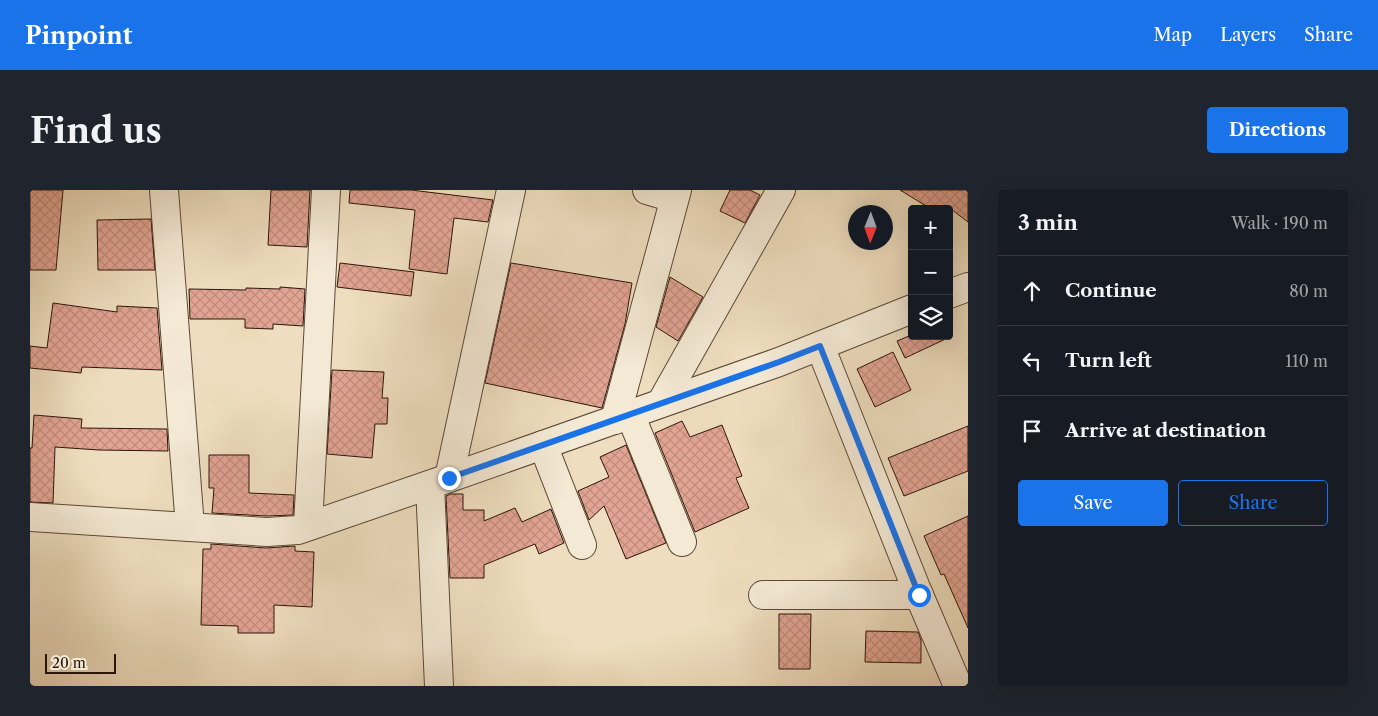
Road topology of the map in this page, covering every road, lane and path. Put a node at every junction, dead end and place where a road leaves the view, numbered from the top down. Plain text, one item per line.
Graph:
1 (164, 190) edge
2 (326, 190) edge
3 (511, 190) edge
4 (647, 190) edge
5 (781, 190) edge
6 (676, 194) edge
7 (968, 287) edge
8 (953, 293) edge
9 (908, 311) edge
10 (820, 346) junction
11 (661, 403) junction
12 (622, 417) junction
13 (544, 445) junction
14 (440, 482) junction
15 (30, 517) edge
16 (308, 526) junction
17 (190, 527) junction
18 (682, 542) dead end
19 (582, 546) dead end
20 (763, 595) dead end
21 (919, 595) junction
22 (439, 686) edge
23 (958, 686) edge

1 - 17 street
2 - 16 street
3 - 14 street
4 - 6 street
5 - 11 street
6 - 12 street
7 - 8 street
9 - 10 street
10 - 11 street
10 - 21 street
11 - 12 street
12 - 13 street
12 - 18 street
13 - 14 street
13 - 19 street
14 - 16 street
14 - 22 street
15 - 17 street
16 - 17 street
20 - 21 street
21 - 23 street

